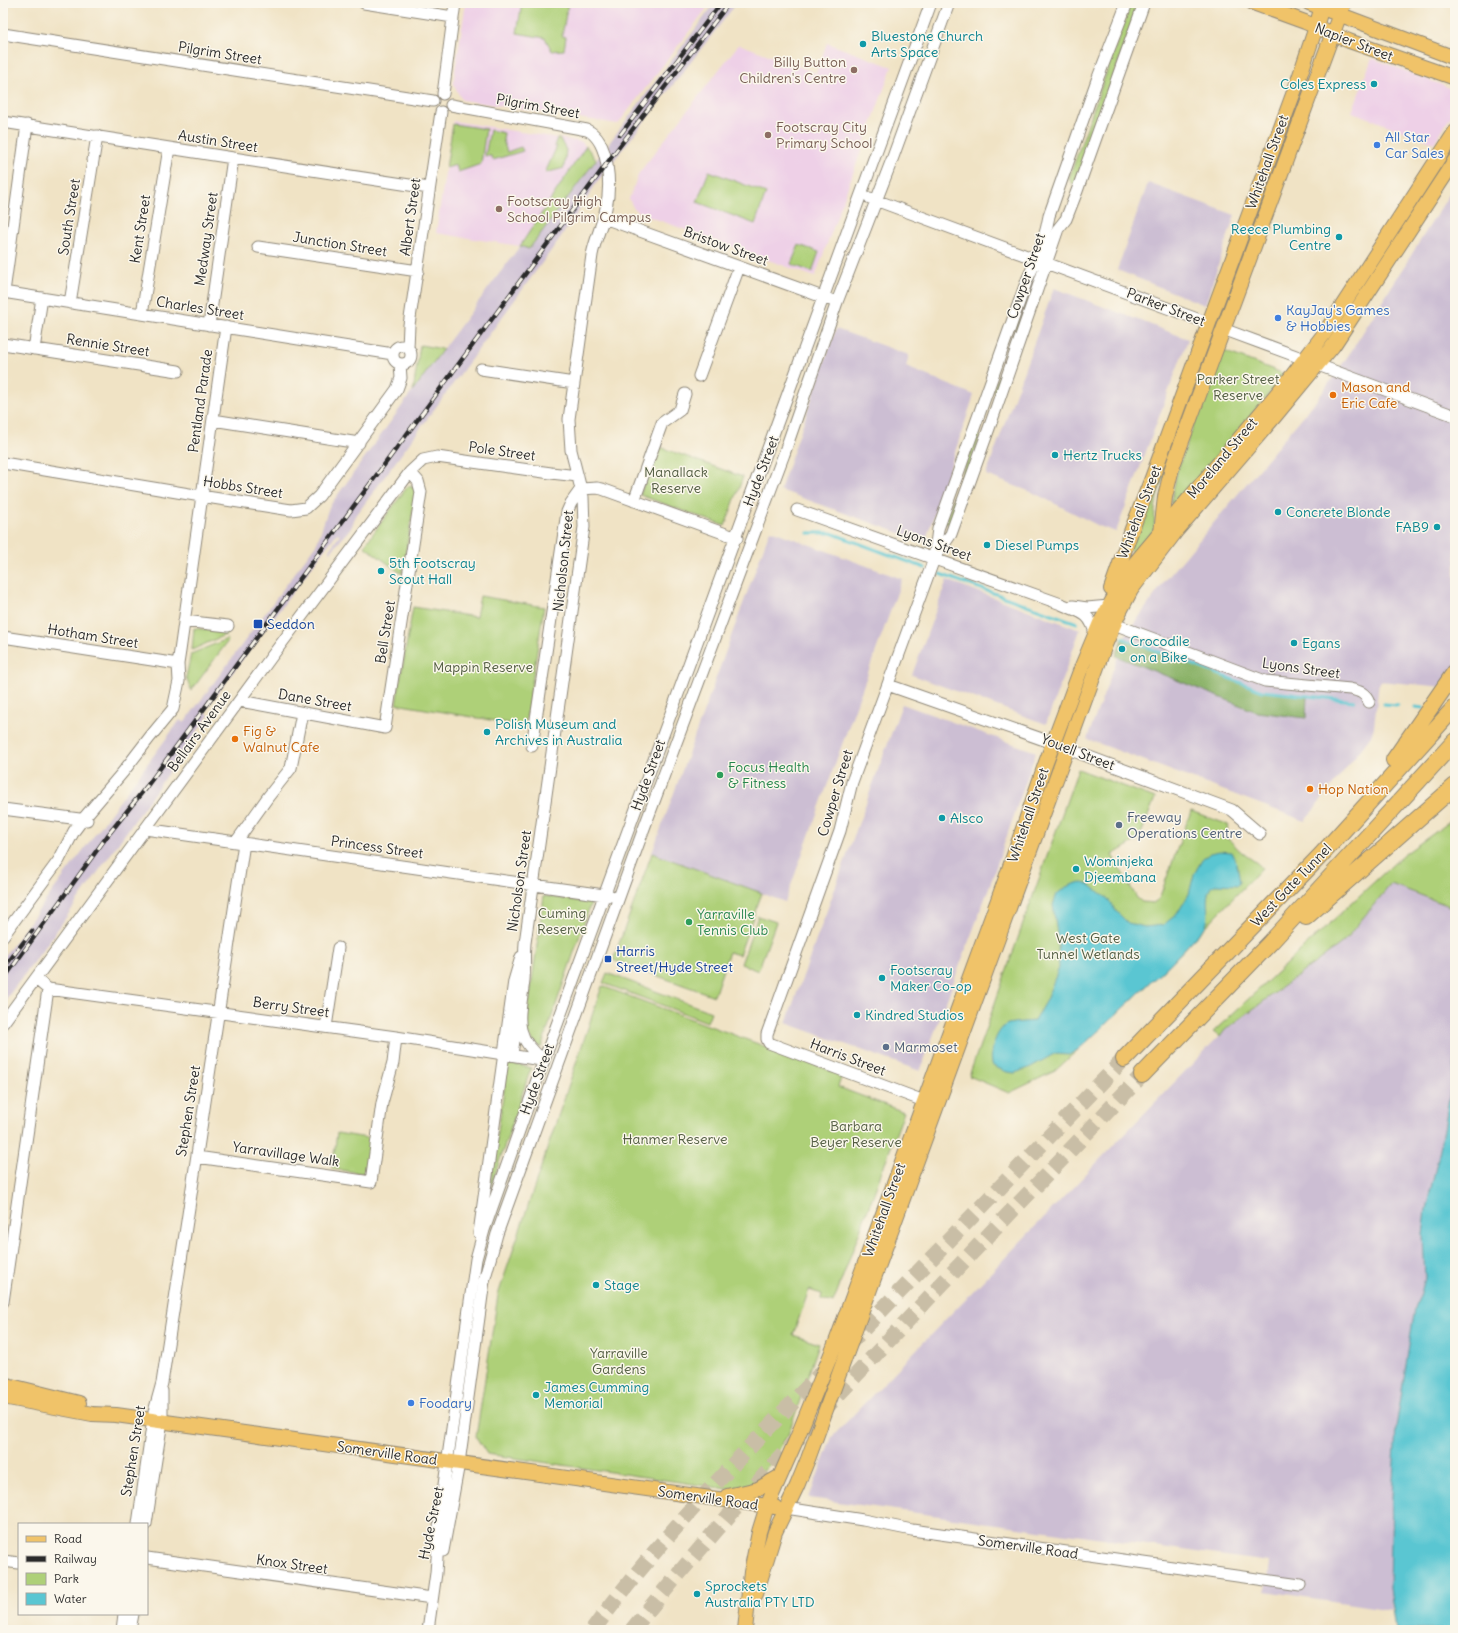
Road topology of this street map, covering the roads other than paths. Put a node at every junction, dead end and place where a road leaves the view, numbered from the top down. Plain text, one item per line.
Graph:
1 (364, 3) edge
2 (455, 3) edge
3 (932, 3) edge
4 (949, 3) edge
5 (1127, 3) edge
6 (1144, 3) edge
7 (1253, 3) edge
8 (1318, 5) edge
9 (1342, 9) edge
10 (453, 17) junction
11 (1316, 27) junction
12 (3, 34) edge
13 (1333, 35) junction
14 (1455, 58) edge
15 (1455, 78) edge
16 (443, 94) junction
17 (433, 101) junction
18 (451, 105) junction
19 (441, 112) junction
20 (3, 122) edge
21 (27, 125) junction
22 (1455, 132) edge
23 (96, 136) junction
24 (169, 148) junction
25 (606, 156) joint
26 (233, 158) junction
27 (1455, 160) edge
28 (429, 188) junction
29 (862, 195) junction
30 (876, 200) junction
31 (604, 218) junction
32 (258, 247) dead end
33 (1042, 261) junction
34 (739, 267) junction
35 (418, 272) junction
36 (1374, 284) junction
37 (3, 292) edge
38 (42, 298) junction
39 (825, 298) junction
40 (837, 302) junction
41 (70, 303) junction
42 (142, 314) junction
43 (1208, 323) junction
44 (209, 325) junction
45 (226, 328) junction
46 (1223, 329) junction
47 (1324, 334) junction
48 (3, 344) edge
49 (405, 347) junction
50 (34, 349) junction
51 (393, 354) junction
52 (1304, 359) junction
53 (400, 364) junction
54 (1318, 364) junction
55 (481, 369) dead end
56 (178, 371) dead end
57 (699, 376) dead end
58 (574, 383) junction
59 (685, 394) dead end
60 (1455, 416) edge
61 (213, 420) junction
62 (359, 443) junction
63 (423, 460) joint
64 (3, 463) edge
65 (410, 472) junction
66 (578, 476) junction
67 (581, 489) junction
68 (753, 493) junction
69 (202, 496) junction
70 (767, 498) junction
71 (634, 501) junction
72 (797, 510) dead end
73 (1161, 531) junction
74 (736, 538) junction
75 (934, 559) junction
76 (1149, 566) junction
77 (1061, 604) junction
78 (1109, 606) junction
79 (184, 621) junction
80 (1114, 624) junction
81 (228, 626) dead end
82 (1095, 634) junction
83 (3, 637) edge
84 (178, 664) junction
85 (1455, 672) edge
86 (888, 685) junction
87 (240, 701) junction
88 (1369, 702) dead end
89 (1455, 707) edge
90 (302, 713) junction
91 (385, 728) joint
92 (1455, 741) edge
93 (1053, 743) junction
94 (532, 746) dead end
95 (1068, 749) junction
96 (1396, 764) junction
97 (1455, 786) edge
98 (3, 809) edge
99 (86, 820) junction
100 (145, 830) junction
101 (1260, 834) dead end
102 (240, 843) junction
103 (533, 884) junction
104 (605, 895) junction
105 (619, 896) junction
106 (997, 922) junction
107 (3, 936) edge
108 (1270, 943) junction
109 (338, 948) dead end
110 (525, 948) junction
111 (36, 979) junction
112 (48, 989) junction
113 (522, 995) junction
114 (219, 1012) junction
115 (3, 1023) edge
116 (326, 1027) junction
117 (396, 1037) junction
118 (766, 1037) joint
119 (508, 1053) junction
120 (1124, 1059) tunnel mouth
121 (544, 1060) junction
122 (558, 1065) junction
123 (1142, 1075) tunnel mouth
124 (930, 1103) junction
125 (196, 1157) junction
126 (476, 1259) junction
127 (3, 1302) edge
128 (3, 1384) edge
129 (3, 1396) edge
130 (116, 1415) junction
131 (157, 1421) junction
132 (453, 1462) junction
133 (779, 1477) junction
134 (706, 1498) junction
135 (767, 1506) junction
136 (786, 1508) junction
137 (138, 1523) edge
138 (146, 1523) edge
139 (148, 1558) edge
140 (3, 1561) edge
141 (18, 1563) edge
142 (1300, 1585) dead end
143 (432, 1598) junction
144 (124, 1615) edge
145 (133, 1615) edge
146 (122, 1630) edge
147 (130, 1630) edge
148 (428, 1630) edge
149 (746, 1630) edge

1 - 10 street
2 - 10 street
3 - 29 street, Hyde Street
4 - 30 street, Hyde Street
5 - 33 street, Cowper Street
6 - 33 street, Cowper Street
7 - 11 main road, Napier Street
8 - 9 main road, Napier Street
8 - 11 main road, Whitehall Street
9 - 13 main road, Whitehall Street
9 - 14 main road, Napier Street
10 - 16 street
11 - 13 main road, Napier Street
11 - 43 main road, Whitehall Street
12 - 17 street, Pilgrim Street
13 - 15 main road, Napier Street
13 - 46 main road, Whitehall Street
16 - 17 street
16 - 18 street
17 - 19 street
18 - 19 street
18 - 25 street, Pilgrim Street
19 - 28 street, Albert Street
20 - 21 street, Austin Street
21 - 23 street, Austin Street
21 - 37 street
22 - 47 main road, Moreland Street
23 - 24 street, Austin Street
23 - 41 street, South Street
24 - 26 street, Austin Street
24 - 42 street, Kent Street
25 - 31 street, Nicholson Street
26 - 28 street, Austin Street
26 - 44 street, Medway Street
27 - 36 main road, Moreland Street
28 - 35 street, Albert Street
29 - 30 street, Parker Street
29 - 39 street, Hyde Street
30 - 33 street, Parker Street
30 - 40 street, Hyde Street
31 - 34 street, Bristow Street
31 - 58 street, Nicholson Street
32 - 35 street, Junction Street
33 - 43 street, Parker Street
33 - 75 street, Cowper Street
34 - 39 street, Bristow Street
34 - 57 street
35 - 49 street, Albert Street
36 - 47 main road
36 - 54 main road, Moreland Street
37 - 38 street, Charles Street
38 - 41 street, Charles Street
38 - 50 street
39 - 40 street, Bristow Street
39 - 68 street, Hyde Street
40 - 70 street, Hyde Street
41 - 42 street, Charles Street
42 - 44 street, Charles Street
43 - 46 main road, Parker Street
43 - 78 main road, Whitehall Street
44 - 45 street, Charles Street
45 - 51 street, Charles Street
45 - 61 street, Pentland Parade
46 - 52 street, Parker Street
46 - 73 main road, Whitehall Street
47 - 52 main road, Moreland Street
48 - 50 street, Rennie Street
49 - 51 street
49 - 53 street
50 - 56 street, Rennie Street
51 - 53 street
52 - 54 main road, Parker Street
52 - 73 main road, Moreland Street
53 - 62 street, Hobbs Street
54 - 60 street, Parker Street
54 - 76 main road, Moreland Street
55 - 58 street
58 - 66 street, Nicholson Street
59 - 71 street
61 - 62 street
61 - 69 street, Pentland Parade
62 - 69 street, Hobbs Street
63 - 65 street, Bellairs Avenue
63 - 66 street, Pole Street
64 - 69 street, Hobbs Street
65 - 87 street, Bellairs Avenue
65 - 91 street, Bell Street
66 - 67 street, Nicholson Street
67 - 71 street
67 - 94 street
67 - 103 street, Nicholson Street
68 - 70 street
68 - 74 street, Hyde Street
69 - 79 street, Pentland Parade
70 - 105 street, Hyde Street
71 - 74 street
72 - 75 street, Lyons Street
73 - 76 main road, Whitehall Street
73 - 78 main road, Moreland Street
74 - 104 street, Hyde Street
75 - 77 street, Lyons Street
75 - 86 street, Cowper Street
76 - 80 main road, Whitehall Street
77 - 78 street, Lyons Street
77 - 82 street, Lyons Street
78 - 82 main road, Whitehall Street
79 - 81 street
79 - 84 street, Pentland Parade
80 - 88 street, Lyons Street
80 - 95 main road, Whitehall Street
82 - 93 main road, Whitehall Street
83 - 84 street, Hotham Street
84 - 99 street, Pentland Parade
85 - 96 highway
86 - 93 street, Youell Street
86 - 118 street, Cowper Street
87 - 90 street, Dane Street
87 - 100 street, Bellairs Avenue
89 - 96 highway, West Gate Tunnel
90 - 91 street, Dane Street
90 - 102 street, Stephen Street
92 - 108 highway, West Gate Tunnel
93 - 95 main road, Youell Street
93 - 106 main road, Whitehall Street
95 - 101 street, Youell Street
95 - 106 main road, Whitehall Street
96 - 120 highway, West Gate Tunnel
97 - 108 highway
98 - 99 street
99 - 107 street, Pentland Parade
100 - 102 street, Princess Street
100 - 111 street, Bellairs Avenue
102 - 103 street, Princess Street
102 - 114 street, Stephen Street
103 - 104 street, Princess Street
103 - 110 street, Nicholson Street
104 - 105 street, Princess Street
104 - 121 street, Hyde Street
105 - 122 street, Hyde Street
106 - 124 main road, Whitehall Street
108 - 123 highway, West Gate Tunnel
109 - 116 street
110 - 113 street, Nicholson Street
110 - 119 street, Nicholson Street
111 - 112 street
111 - 115 street, Bellairs Avenue
112 - 114 street, Berry Street
112 - 127 street
113 - 119 street
113 - 121 street, Nicholson Street
114 - 116 street, Berry Street
114 - 125 street, Stephen Street
116 - 117 street, Berry Street
117 - 119 street, Berry Street
117 - 125 street, Yarravillage Walk
118 - 124 street, Harris Street
119 - 121 street, Berry Street
119 - 126 street, Nicholson Street
121 - 122 street
121 - 126 street, Hyde Street
122 - 132 street, Hyde Street
124 - 133 main road, Whitehall Street
124 - 136 main road, Whitehall Street
125 - 131 street, Stephen Street
126 - 132 street, Hyde Street
128 - 130 main road, Somerville Road
129 - 130 main road, Somerville Road
130 - 131 main road, Somerville Road
131 - 132 main road, Somerville Road
131 - 137 street, Stephen Street
131 - 138 street, Stephen Street
132 - 134 main road, Somerville Road
132 - 143 street, Hyde Street
133 - 134 main road
133 - 135 main road, Whitehall Street
134 - 135 main road, Somerville Road
135 - 136 main road, Somerville Road
135 - 149 main road, Whitehall Street
136 - 142 street, Somerville Road
136 - 149 main road, Whitehall Street
139 - 143 street, Knox Street
140 - 141 street
143 - 148 street, Hyde Street
144 - 146 street
145 - 147 street

